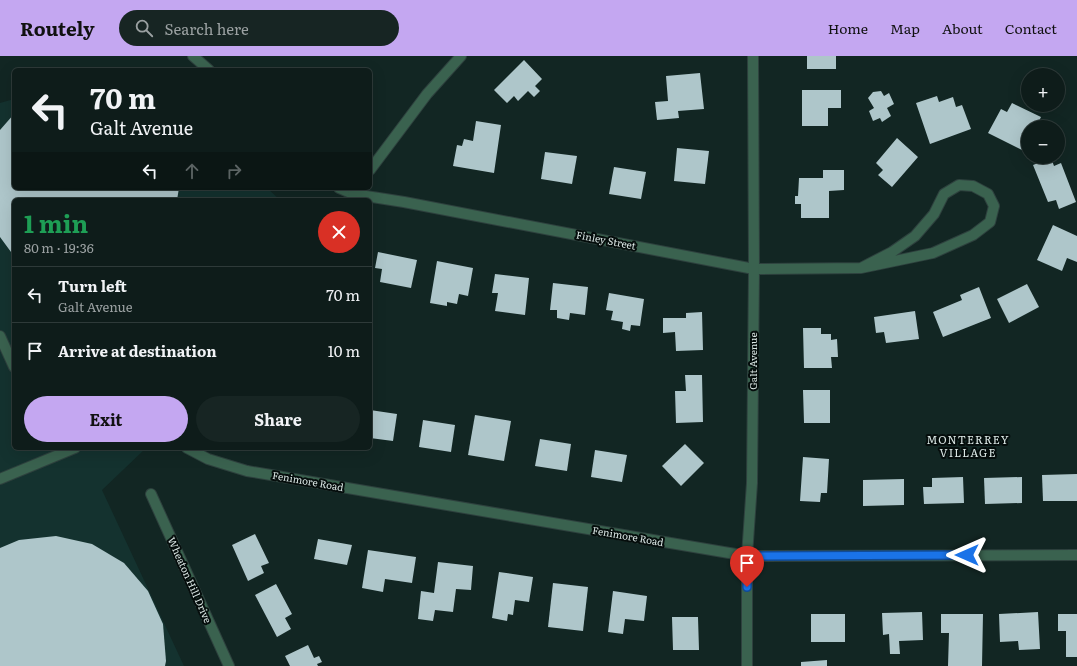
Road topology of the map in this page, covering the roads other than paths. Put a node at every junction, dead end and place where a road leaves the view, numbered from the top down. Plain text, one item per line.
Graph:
1 (194, 56) edge
2 (460, 56) edge
3 (753, 56) edge
4 (207, 68) edge
5 (372, 167) edge
6 (344, 190) edge
7 (353, 194) edge
8 (861, 268) junction
9 (754, 269) junction
10 (0, 336) edge
11 (12, 363) edge
12 (66, 450) edge
13 (191, 450) edge
14 (52, 453) edge
15 (0, 479) edge
16 (151, 494) dead end
17 (1077, 555) edge
18 (748, 556) junction
19 (229, 666) edge
20 (747, 666) edge

1 - 4 street
2 - 5 street
3 - 9 street, Galt Avenue
6 - 7 street, Finley Street
7 - 9 street, Finley Street
8 - 8 street, Finley Street
8 - 9 street, Finley Street
9 - 18 street, Galt Avenue
10 - 11 street
12 - 14 street
13 - 18 street, Fenimore Road
14 - 15 street
16 - 19 street, Wheaton Hill Drive
17 - 18 street, Fenimore Road
18 - 20 street, Galt Avenue

